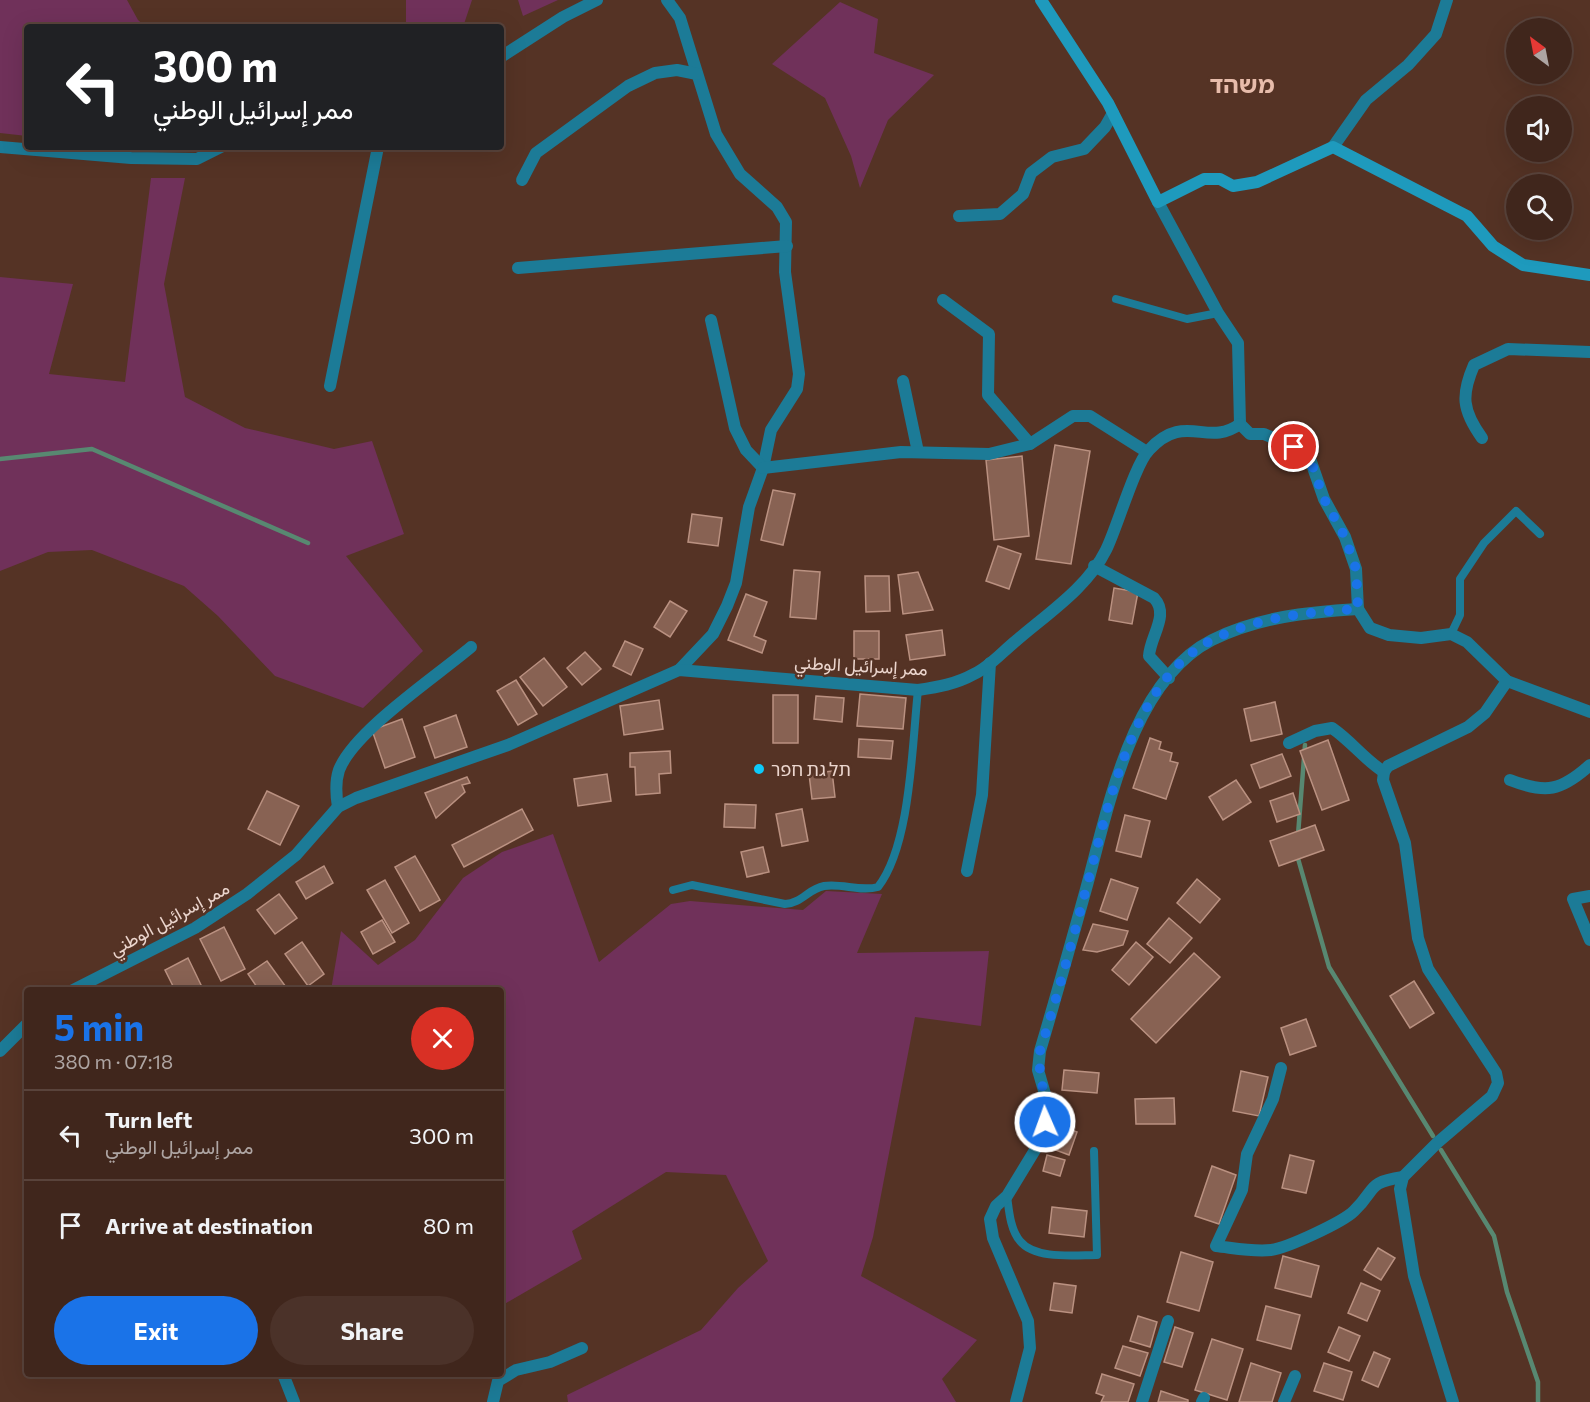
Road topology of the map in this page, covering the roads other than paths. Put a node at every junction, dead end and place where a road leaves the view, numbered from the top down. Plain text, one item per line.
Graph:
1 (597, 0) edge
2 (667, 0) edge
3 (1041, 0) edge
4 (1447, 0) edge
5 (504, 55) edge
6 (697, 74) junction
7 (1113, 113) junction
8 (0, 147) edge
9 (1332, 147) junction
10 (24, 149) edge
11 (36, 150) edge
12 (215, 150) edge
13 (377, 150) edge
14 (522, 180) dead end
15 (1158, 202) junction
16 (959, 216) dead end
17 (787, 246) junction
18 (518, 268) dead end
19 (1590, 275) edge
20 (1116, 299) dead end
21 (943, 300) dead end
22 (1218, 313) junction
23 (711, 320) dead end
24 (1590, 352) edge
25 (903, 381) dead end
26 (330, 386) dead end
27 (1240, 424) junction
28 (1482, 438) dead end
29 (1030, 444) junction
30 (918, 452) junction
31 (1147, 452) junction
32 (763, 468) junction
33 (1540, 534) dead end
34 (1094, 566) junction
35 (1358, 609) junction
36 (1451, 634) junction
37 (471, 647) dead end
38 (990, 663) junction
39 (679, 670) junction
40 (1169, 678) junction
41 (1507, 681) junction
42 (918, 690) junction
43 (1590, 712) edge
44 (1289, 743) dead end
45 (1590, 765) edge
46 (1384, 772) junction
47 (1510, 780) dead end
48 (338, 807) junction
49 (967, 871) dead end
50 (673, 890) dead end
51 (1590, 896) edge
52 (1590, 940) edge
53 (79, 987) edge
54 (24, 1027) edge
55 (0, 1051) edge
56 (1281, 1068) dead end
57 (1094, 1150) dead end
58 (1404, 1177) junction
59 (1007, 1196) junction
60 (1168, 1321) dead end
61 (582, 1348) dead end
62 (1295, 1376) dead end
63 (284, 1377) edge
64 (294, 1402) edge
65 (493, 1402) edge
66 (1016, 1402) edge
67 (1142, 1402) edge
68 (1284, 1402) edge
69 (1453, 1402) edge

1 - 5 street
2 - 6 street
3 - 7 street
4 - 9 street
6 - 14 street
6 - 17 street
7 - 15 street
7 - 16 street
8 - 10 street
9 - 15 street
9 - 19 street
11 - 12 street
13 - 26 street
15 - 22 street
17 - 18 street
17 - 32 street
20 - 22 lane
21 - 29 street
22 - 27 street
23 - 32 street
24 - 28 street
25 - 30 street
27 - 31 street, ممر إسرائيل الوطني
27 - 35 street
29 - 30 street
29 - 31 street
30 - 32 street
31 - 34 street, ممر إسرائيل الوطني
32 - 39 street
33 - 36 lane
34 - 38 street, ممر إسرائيل الوطني
34 - 40 street
35 - 36 street
35 - 40 street
36 - 41 street
37 - 48 street
38 - 42 street, ممر إسرائيل الوطني
38 - 49 street
39 - 42 street, ممر إسرائيل الوطني
39 - 48 street, ممر إسرائيل الوطني
40 - 59 street
41 - 43 street
41 - 46 street
42 - 50 lane
44 - 46 street
45 - 47 street
46 - 58 street
48 - 53 street, ممر إسرائيل الوطني
51 - 52 street
54 - 55 street
56 - 58 street
57 - 59 lane
58 - 69 street
59 - 66 street
60 - 67 street
61 - 65 street
62 - 68 street
63 - 64 street

